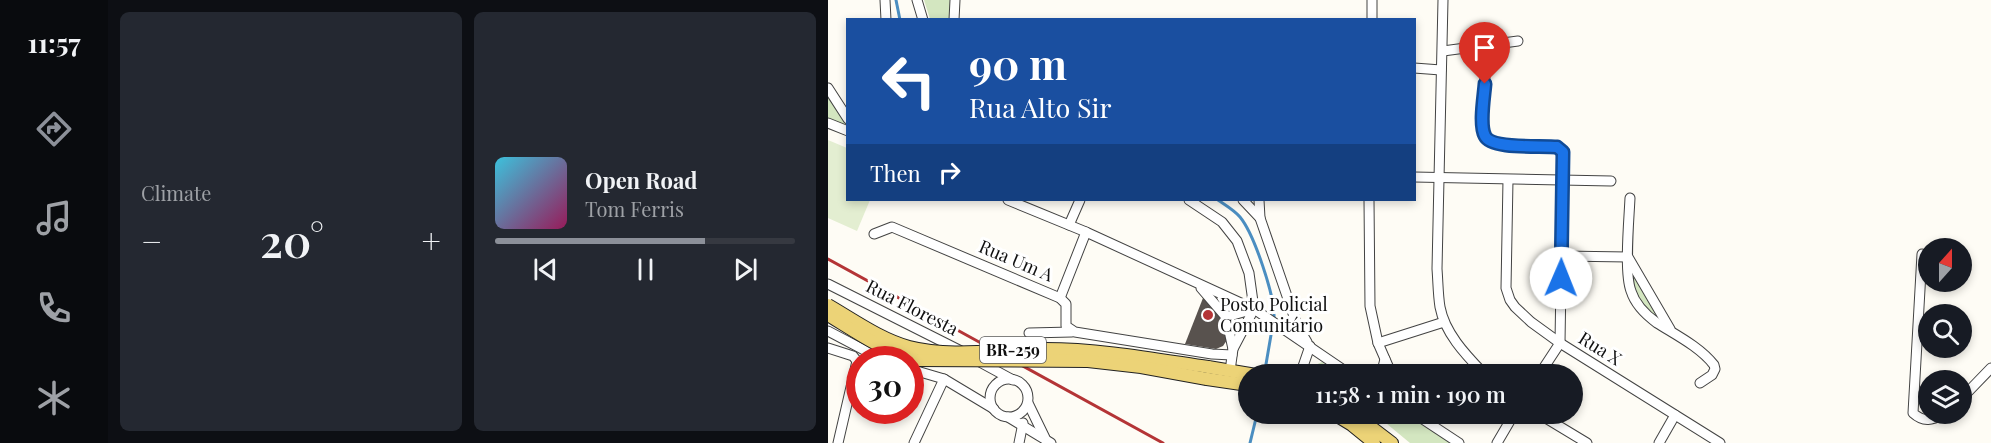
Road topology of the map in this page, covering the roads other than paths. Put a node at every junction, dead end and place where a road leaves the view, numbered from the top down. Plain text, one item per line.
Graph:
1 (885, 0) edge
2 (917, 0) edge
3 (955, 0) edge
4 (1372, 0) edge
5 (1443, 0) edge
6 (886, 18) edge
7 (922, 18) edge
8 (954, 18) edge
9 (1372, 18) edge
10 (1518, 41) dead end
11 (1487, 44) junction
12 (1443, 51) junction
13 (1416, 68) edge
14 (1442, 70) junction
15 (828, 88) edge
16 (846, 115) edge
17 (828, 123) edge
18 (846, 130) edge
19 (1416, 177) edge
20 (1439, 178) junction
21 (1508, 180) junction
22 (1562, 180) junction
23 (1611, 181) dead end
24 (1630, 198) dead end
25 (1010, 201) edge
26 (1080, 201) edge
27 (1190, 201) edge
28 (1244, 201) edge
29 (1259, 201) edge
30 (1369, 201) edge
31 (1260, 218) junction
32 (1069, 225) junction
33 (1086, 232) junction
34 (874, 234) dead end
35 (1561, 256) junction
36 (1628, 257) junction
37 (828, 284) edge
38 (1199, 286) junction
39 (1920, 292) edge
40 (1060, 298) junction
41 (828, 305) edge
42 (1254, 309) junction
43 (828, 315) edge
44 (1226, 317) junction
45 (1444, 322) junction
46 (1671, 330) junction
47 (828, 331) edge
48 (1075, 332) junction
49 (1029, 333) dead end
50 (1560, 343) junction
51 (1378, 344) junction
52 (857, 346) edge
53 (1310, 346) junction
54 (828, 348) edge
55 (1232, 352) junction
56 (1385, 359) junction
57 (1304, 364) edge
58 (1335, 364) edge
59 (1384, 364) edge
60 (1387, 364) edge
61 (1474, 364) edge
62 (1546, 364) edge
63 (1991, 368) edge
64 (1230, 371) junction
65 (1238, 372) edge
66 (924, 373) edge
67 (1207, 373) junction
68 (944, 379) junction
69 (1013, 380) junction
70 (1238, 382) edge
71 (1700, 383) dead end
72 (1972, 388) edge
73 (1026, 406) junction
74 (994, 409) junction
75 (1675, 415) junction
76 (1008, 417) junction
77 (1918, 418) edge
78 (1350, 424) edge
79 (1367, 424) edge
80 (1430, 424) edge
81 (1508, 424) edge
82 (1556, 424) edge
83 (1023, 427) junction
84 (1049, 442) edge
85 (838, 443) edge
86 (914, 443) edge
87 (1019, 443) edge
88 (1374, 443) edge
89 (1392, 443) edge
90 (1459, 443) edge
91 (1497, 443) edge
92 (1587, 443) edge
93 (1659, 443) edge
94 (1720, 443) edge

1 - 6 street
2 - 7 street
3 - 8 street
4 - 9 street
5 - 12 street
10 - 11 street
11 - 12 street
11 - 22 street
12 - 14 street
13 - 14 street
14 - 20 street
15 - 16 street
17 - 18 street
19 - 20 street
20 - 21 street
20 - 45 street
21 - 22 street
21 - 50 street, Rua X
22 - 23 street
22 - 35 street
24 - 36 street
25 - 32 street
26 - 32 street
27 - 42 street
28 - 31 street
29 - 31 street
30 - 51 street
31 - 53 street
32 - 33 street
33 - 38 street
33 - 40 street
34 - 40 street, Rua Um A
35 - 36 street
35 - 50 street
36 - 46 street
36 - 46 street
37 - 69 street, Rua Floresta
38 - 42 street
38 - 44 street
39 - 77 street
40 - 48 street, Rua Um A
41 - 67 main road, BR-259, bridge
42 - 44 street
42 - 53 street
42 - 55 street
43 - 67 main road, BR-259, bridge
44 - 55 street
45 - 51 street
45 - 61 street
46 - 71 street
47 - 52 street
48 - 49 street
48 - 55 street
50 - 62 street
50 - 75 street, Rua X
51 - 56 street
53 - 57 street
53 - 58 street
54 - 85 street
55 - 64 street
56 - 59 street
56 - 60 street
63 - 72 street
64 - 65 main road, BR-259
64 - 67 main road, BR-259
66 - 68 street, Rua Floresta
67 - 70 main road, BR-259
68 - 74 street, Rua Floresta
68 - 86 street
69 - 73 street, Rua Floresta
69 - 74 street
73 - 76 street
73 - 83 street
73 - 84 street, Rua Floresta
74 - 76 street, Rua Floresta
75 - 93 street
75 - 94 street, Rua X
76 - 83 street, Rua Floresta
78 - 88 main road
79 - 89 main road
80 - 90 street
81 - 91 street
82 - 92 street
83 - 84 street, Rua Floresta
83 - 87 street

